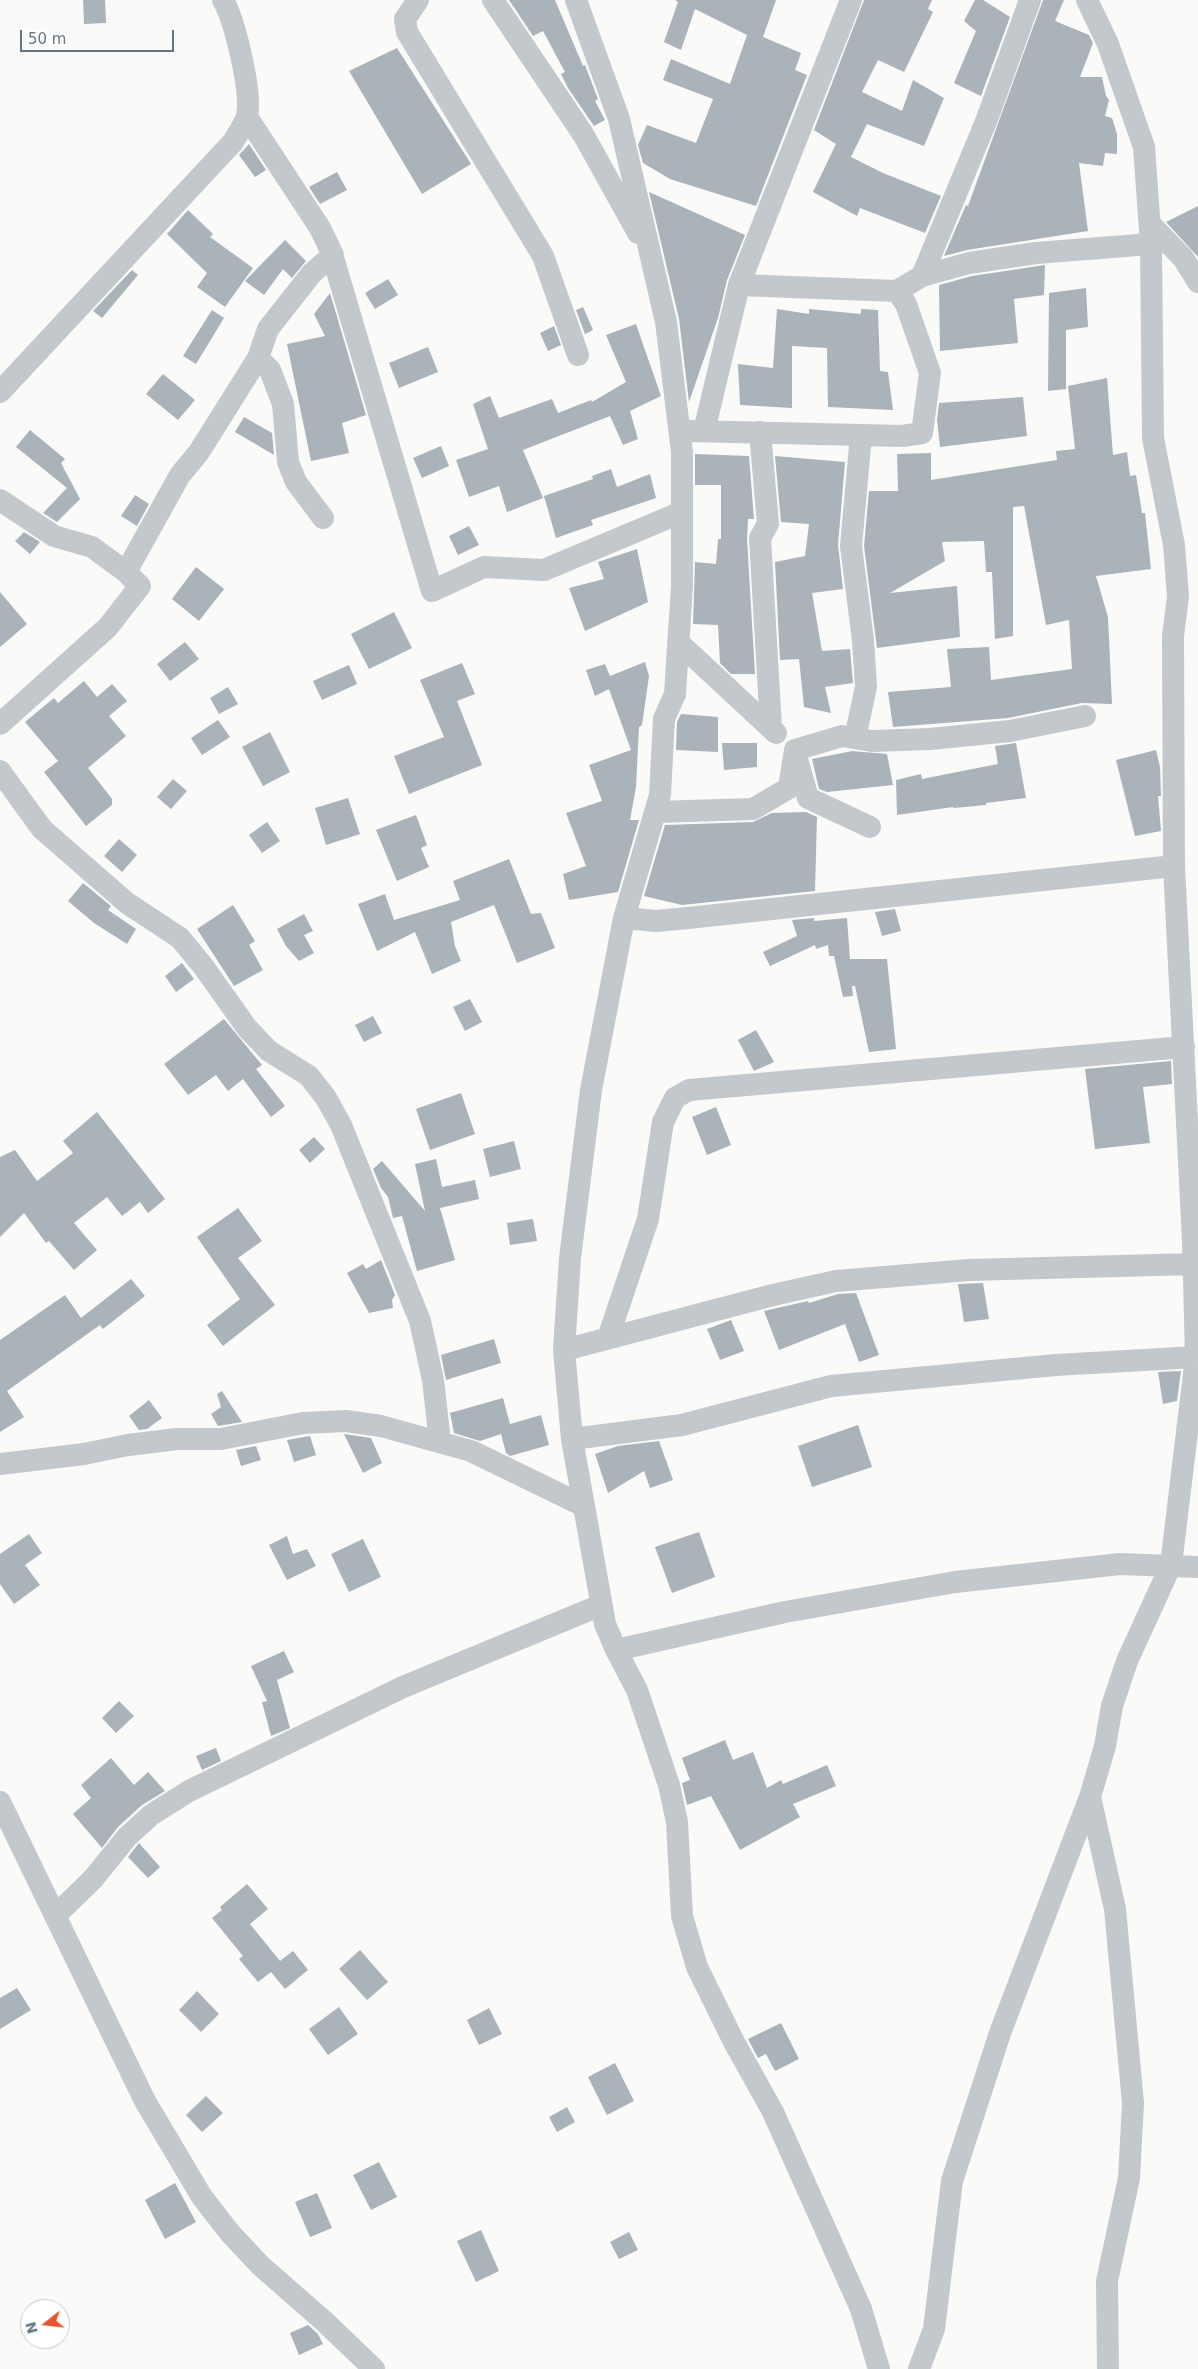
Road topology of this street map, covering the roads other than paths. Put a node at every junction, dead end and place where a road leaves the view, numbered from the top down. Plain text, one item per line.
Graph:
1 (223, 0) edge
2 (418, 0) edge
3 (493, 0) edge
4 (576, 0) edge
5 (851, 0) edge
6 (1030, 0) edge
7 (1087, 0) edge
8 (247, 117) junction
9 (1151, 235) junction
10 (333, 255) junction
11 (651, 258) junction
12 (922, 276) junction
13 (1198, 282) edge
14 (739, 285) junction
15 (897, 291) junction
16 (578, 355) dead end
17 (258, 358) junction
18 (0, 392) edge
19 (679, 430) junction
20 (704, 431) junction
21 (760, 432) junction
22 (861, 435) junction
23 (0, 500) edge
24 (682, 512) junction
25 (323, 518) dead end
26 (126, 572) junction
27 (678, 642) junction
28 (1085, 716) dead end
29 (0, 724) edge
30 (772, 728) junction
31 (855, 738) junction
32 (795, 750) junction
33 (0, 771) edge
34 (656, 812) junction
35 (870, 827) dead end
36 (1174, 866) junction
37 (624, 918) junction
38 (1184, 1047) junction
39 (1196, 1241) edge
40 (1194, 1264) junction
41 (608, 1338) junction
42 (564, 1350) junction
43 (1196, 1357) junction
44 (572, 1439) junction
45 (440, 1442) junction
46 (0, 1464) edge
47 (582, 1505) junction
48 (1171, 1565) junction
49 (1198, 1567) edge
50 (601, 1605) junction
51 (616, 1650) junction
52 (1090, 1798) junction
53 (0, 1802) edge
54 (55, 1916) junction
55 (374, 2369) edge
56 (879, 2369) edge
57 (919, 2369) edge
58 (1108, 2369) edge

1 - 8 street
2 - 16 street
3 - 11 street
4 - 11 street
5 - 14 street
6 - 12 street
7 - 9 street
8 - 10 street
8 - 18 street
9 - 12 street
9 - 13 street
9 - 36 street
10 - 17 street
10 - 24 street
11 - 19 street
12 - 15 street
14 - 15 street
14 - 20 street
15 - 22 street
17 - 25 street
17 - 26 street
19 - 20 street
19 - 24 street
20 - 21 street
21 - 22 street
21 - 30 street
22 - 31 street
23 - 26 street
24 - 27 street
26 - 29 street
27 - 30 street
27 - 34 street
28 - 31 street
30 - 32 street
31 - 32 street
32 - 34 street
32 - 35 street
33 - 45 street
34 - 37 street
36 - 37 street
36 - 38 street
37 - 42 street
38 - 39 street
38 - 41 street
39 - 40 street
40 - 41 street
40 - 43 street
41 - 42 street
42 - 44 street
43 - 44 street
43 - 48 street
44 - 47 street
45 - 46 street
45 - 47 street
47 - 50 street
48 - 49 street
48 - 51 street
48 - 52 street
50 - 51 street
50 - 54 street
51 - 56 street
52 - 57 street
52 - 58 street
53 - 54 street
54 - 55 street

